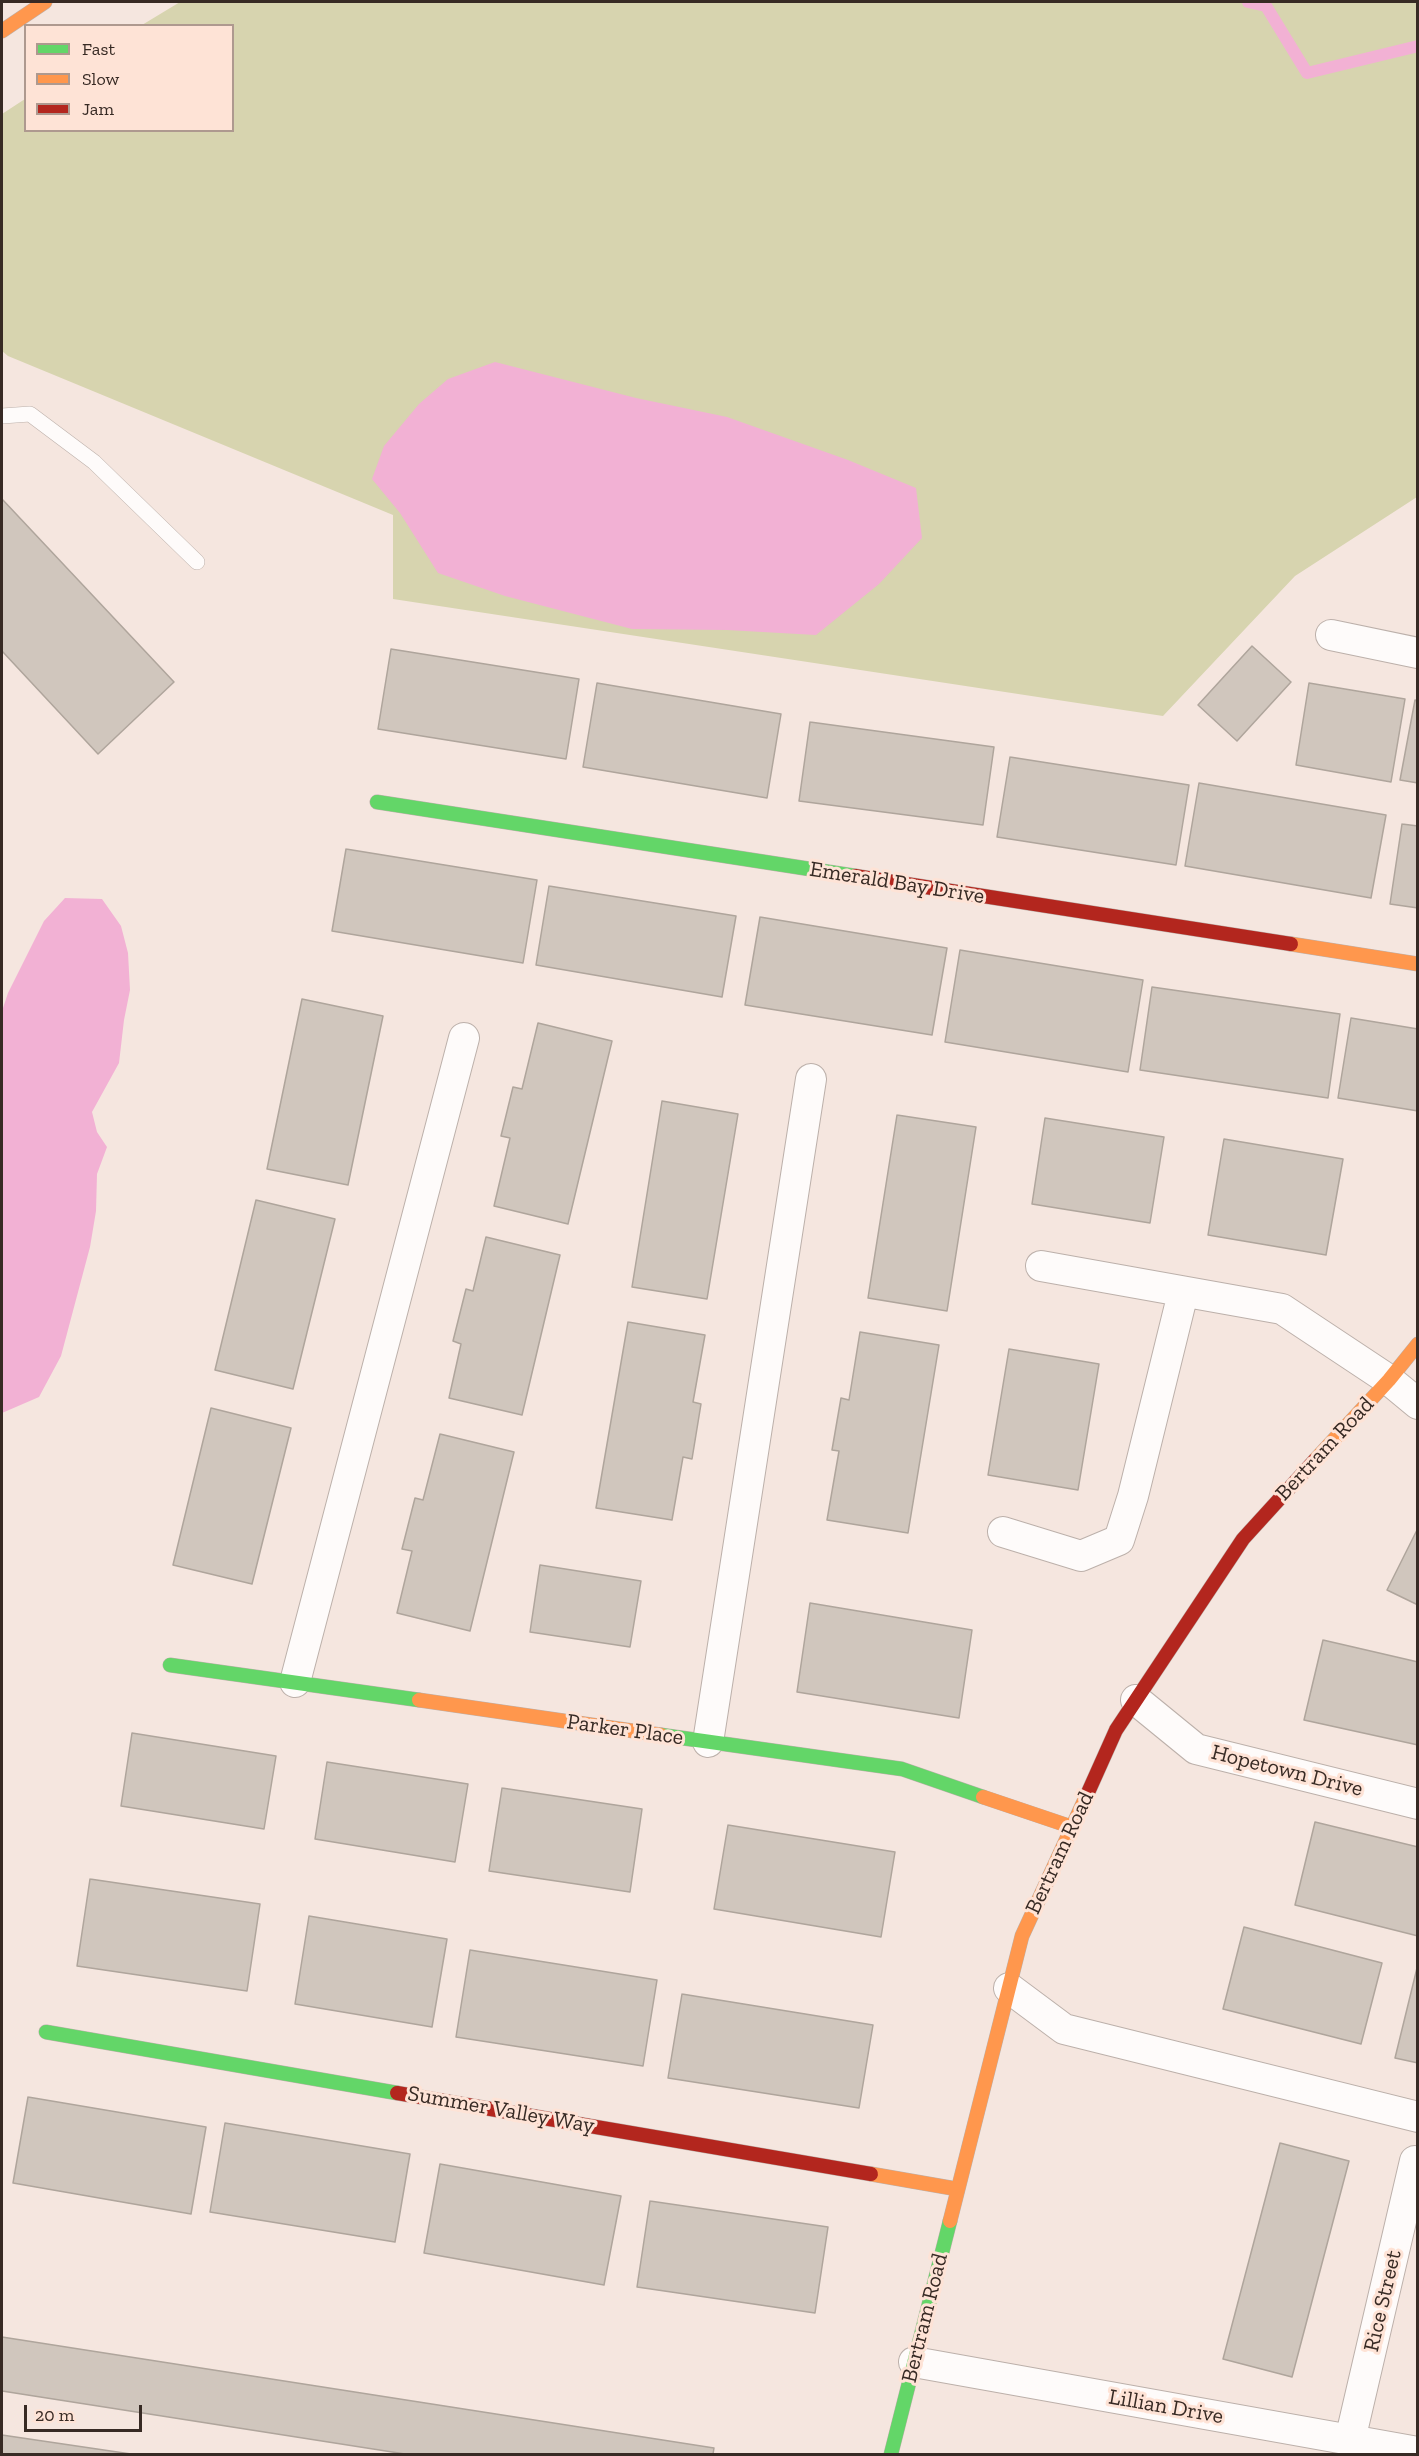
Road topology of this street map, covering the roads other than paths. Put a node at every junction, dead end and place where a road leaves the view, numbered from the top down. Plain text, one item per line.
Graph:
1 (45, 2) edge
2 (2, 31) edge
3 (2, 416) edge
4 (197, 562) dead end
5 (1331, 635) dead end
6 (1418, 653) edge
7 (377, 802) dead end
8 (1418, 964) edge
9 (464, 1038) dead end
10 (811, 1079) dead end
11 (1041, 1266) dead end
12 (1183, 1293) junction
13 (1418, 1344) edge
14 (1389, 1380) junction
15 (1418, 1404) edge
16 (1003, 1532) dead end
17 (170, 1665) dead end
18 (295, 1682) junction
19 (1136, 1700) junction
20 (708, 1742) junction
21 (1418, 1804) edge
22 (1072, 1827) junction
23 (1009, 1988) junction
24 (46, 2032) dead end
25 (1418, 2117) edge
26 (1414, 2161) dead end
27 (957, 2189) junction
28 (914, 2362) junction
29 (1350, 2440) junction
30 (1418, 2452) edge
31 (891, 2454) edge

1 - 2 main road
3 - 4 lane
5 - 6 street
7 - 8 main road, Emerald Bay Drive
9 - 18 street
10 - 20 street
11 - 12 street
12 - 14 street
12 - 16 street
13 - 14 main road, Bertram Road
14 - 15 street
14 - 19 main road, Bertram Road
17 - 18 main road, Parker Place
18 - 20 main road, Parker Place
19 - 21 street, Hopetown Drive
19 - 22 main road, Bertram Road
20 - 22 main road, Parker Place
22 - 23 main road, Bertram Road
23 - 25 street
23 - 27 main road, Bertram Road
24 - 27 main road, Summer Valley Way
26 - 29 street, Rice Street
27 - 28 main road, Bertram Road
28 - 29 street, Lillian Drive
28 - 31 main road, Bertram Road
29 - 30 street, Lillian Drive

